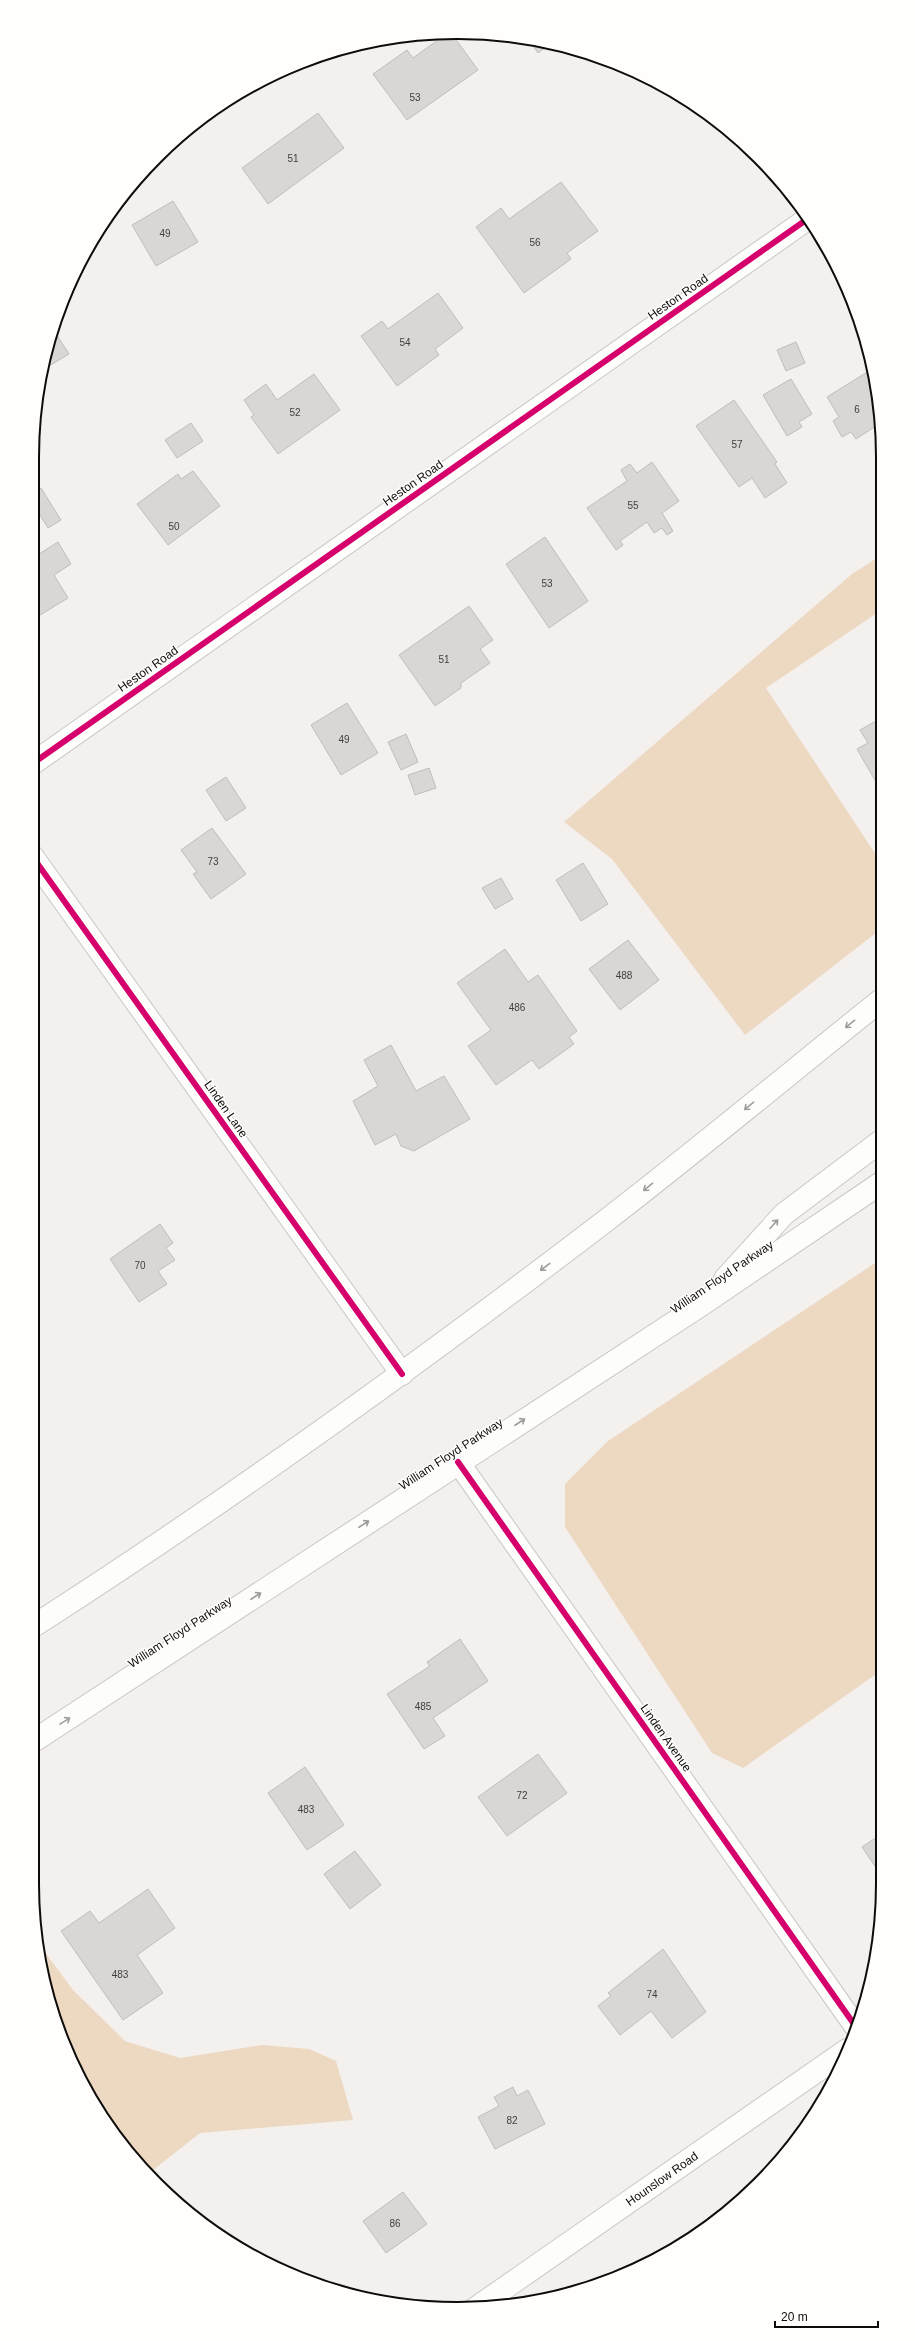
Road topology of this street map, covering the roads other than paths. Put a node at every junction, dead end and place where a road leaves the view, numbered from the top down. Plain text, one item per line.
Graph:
1 (803, 222) edge
2 (39, 759) edge
3 (39, 866) edge
4 (876, 1004) edge
5 (876, 1145) edge
6 (876, 1186) edge
7 (701, 1305) junction
8 (402, 1374) junction
9 (458, 1462) junction
10 (39, 1622) edge
11 (39, 1737) edge
12 (852, 2022) edge
13 (839, 2056) edge
14 (486, 2301) edge

1 - 2 main road, Heston Road
3 - 8 main road, Linden Lane
4 -> 8 main road
7 -> 5 main road
6 - 7 main road, William Floyd Parkway
9 -> 7 main road, William Floyd Parkway
8 - 10 main road
11 -> 9 main road, William Floyd Parkway
9 - 12 main road, Linden Avenue
13 - 14 main road, Hounslow Road

